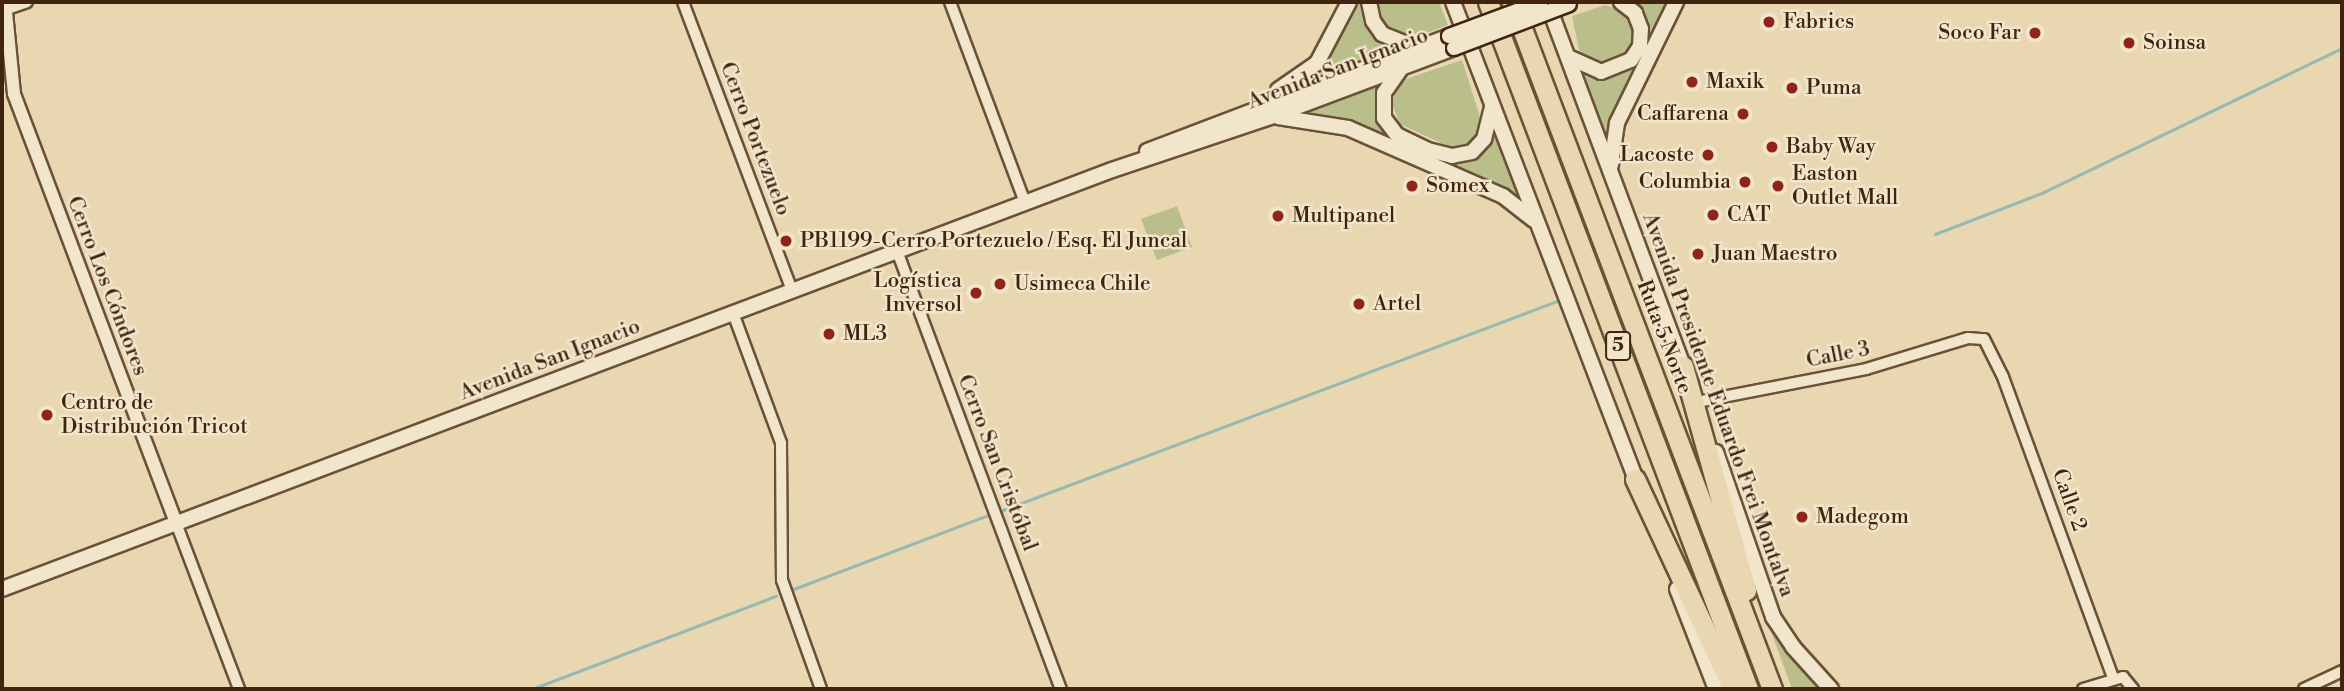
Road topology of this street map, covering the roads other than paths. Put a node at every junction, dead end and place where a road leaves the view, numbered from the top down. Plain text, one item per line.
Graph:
1 (27, 2) edge
2 (683, 2) edge
3 (950, 2) edge
4 (1349, 2) edge
5 (1369, 2) edge
6 (1453, 2) edge
7 (1488, 2) edge
8 (1512, 2) edge
9 (1541, 2) edge
10 (1547, 2) edge
11 (1621, 2) edge
12 (1676, 2) edge
13 (1573, 3) edge
14 (8, 4) edge
15 (1452, 42) junction
16 (1416, 48) junction
17 (1567, 56) junction
18 (1405, 66) junction
19 (1492, 105) junction
20 (1252, 108) junction
21 (1273, 116) junction
22 (1112, 170) junction
23 (1611, 173) junction
24 (1025, 202) junction
25 (1540, 227) junction
26 (897, 251) junction
27 (792, 291) junction
28 (733, 313) junction
29 (1983, 339) joint
30 (1683, 366) junction
31 (1697, 402) junction
32 (1635, 479) junction
33 (176, 523) junction
34 (2, 589) edge
35 (1765, 668) junction
36 (2342, 671) edge
37 (2113, 678) junction
38 (2324, 685) edge
39 (239, 689) edge
40 (821, 689) edge
41 (1061, 689) edge
42 (1716, 689) edge
43 (1733, 689) edge
44 (1748, 689) edge
45 (1772, 689) edge
46 (1831, 689) edge
47 (2083, 689) edge
48 (2133, 689) edge
49 (2304, 689) edge

1 - 14 street
2 - 27 street, Cerro Portezuelo
3 - 24 street
4 - 20 main road
5 - 16 main road
6 - 19 main road
7 - 44 highway, 5
8 - 35 highway, Ruta 5 Norte / 5
9 - 15 main road, Avenida San Ignacio, bridge
10 - 17 main road, Avenida Presidente Eduardo Frei Montalva
11 - 17 main road
12 - 23 main road
13 - 15 main road, Avenida San Ignacio, bridge
14 - 33 street, Cerro Los Cóndores
15 - 16 main road, Avenida San Ignacio
15 - 18 main road, Avenida San Ignacio
16 - 20 main road, Avenida San Ignacio
17 - 23 main road, Avenida Presidente Eduardo Frei Montalva
18 - 19 main road
18 - 21 main road, Avenida San Ignacio
19 - 25 main road
20 - 22 main road, Avenida San Ignacio
21 - 22 main road, Avenida San Ignacio
21 - 25 main road
22 - 24 main road, Avenida San Ignacio
23 - 30 main road, Avenida Presidente Eduardo Frei Montalva
24 - 26 main road, Avenida San Ignacio
25 - 32 main road
26 - 27 main road, Avenida San Ignacio
26 - 41 street, Cerro San Cristóbal
27 - 28 main road, Avenida San Ignacio
28 - 33 main road, Avenida San Ignacio
28 - 40 street
29 - 31 street, Calle 3
29 - 37 street, Calle 2
30 - 31 main road, Avenida Presidente Eduardo Frei Montalva
30 - 35 highway
31 - 46 main road, Avenida Presidente Eduardo Frei Montalva
32 - 42 main road
32 - 43 highway
33 - 34 main road, Avenida San Ignacio
33 - 39 street, Cerro Los Cóndores
35 - 45 highway, Ruta 5 Norte / 5
36 - 38 street
37 - 47 street
37 - 48 street
38 - 49 street

